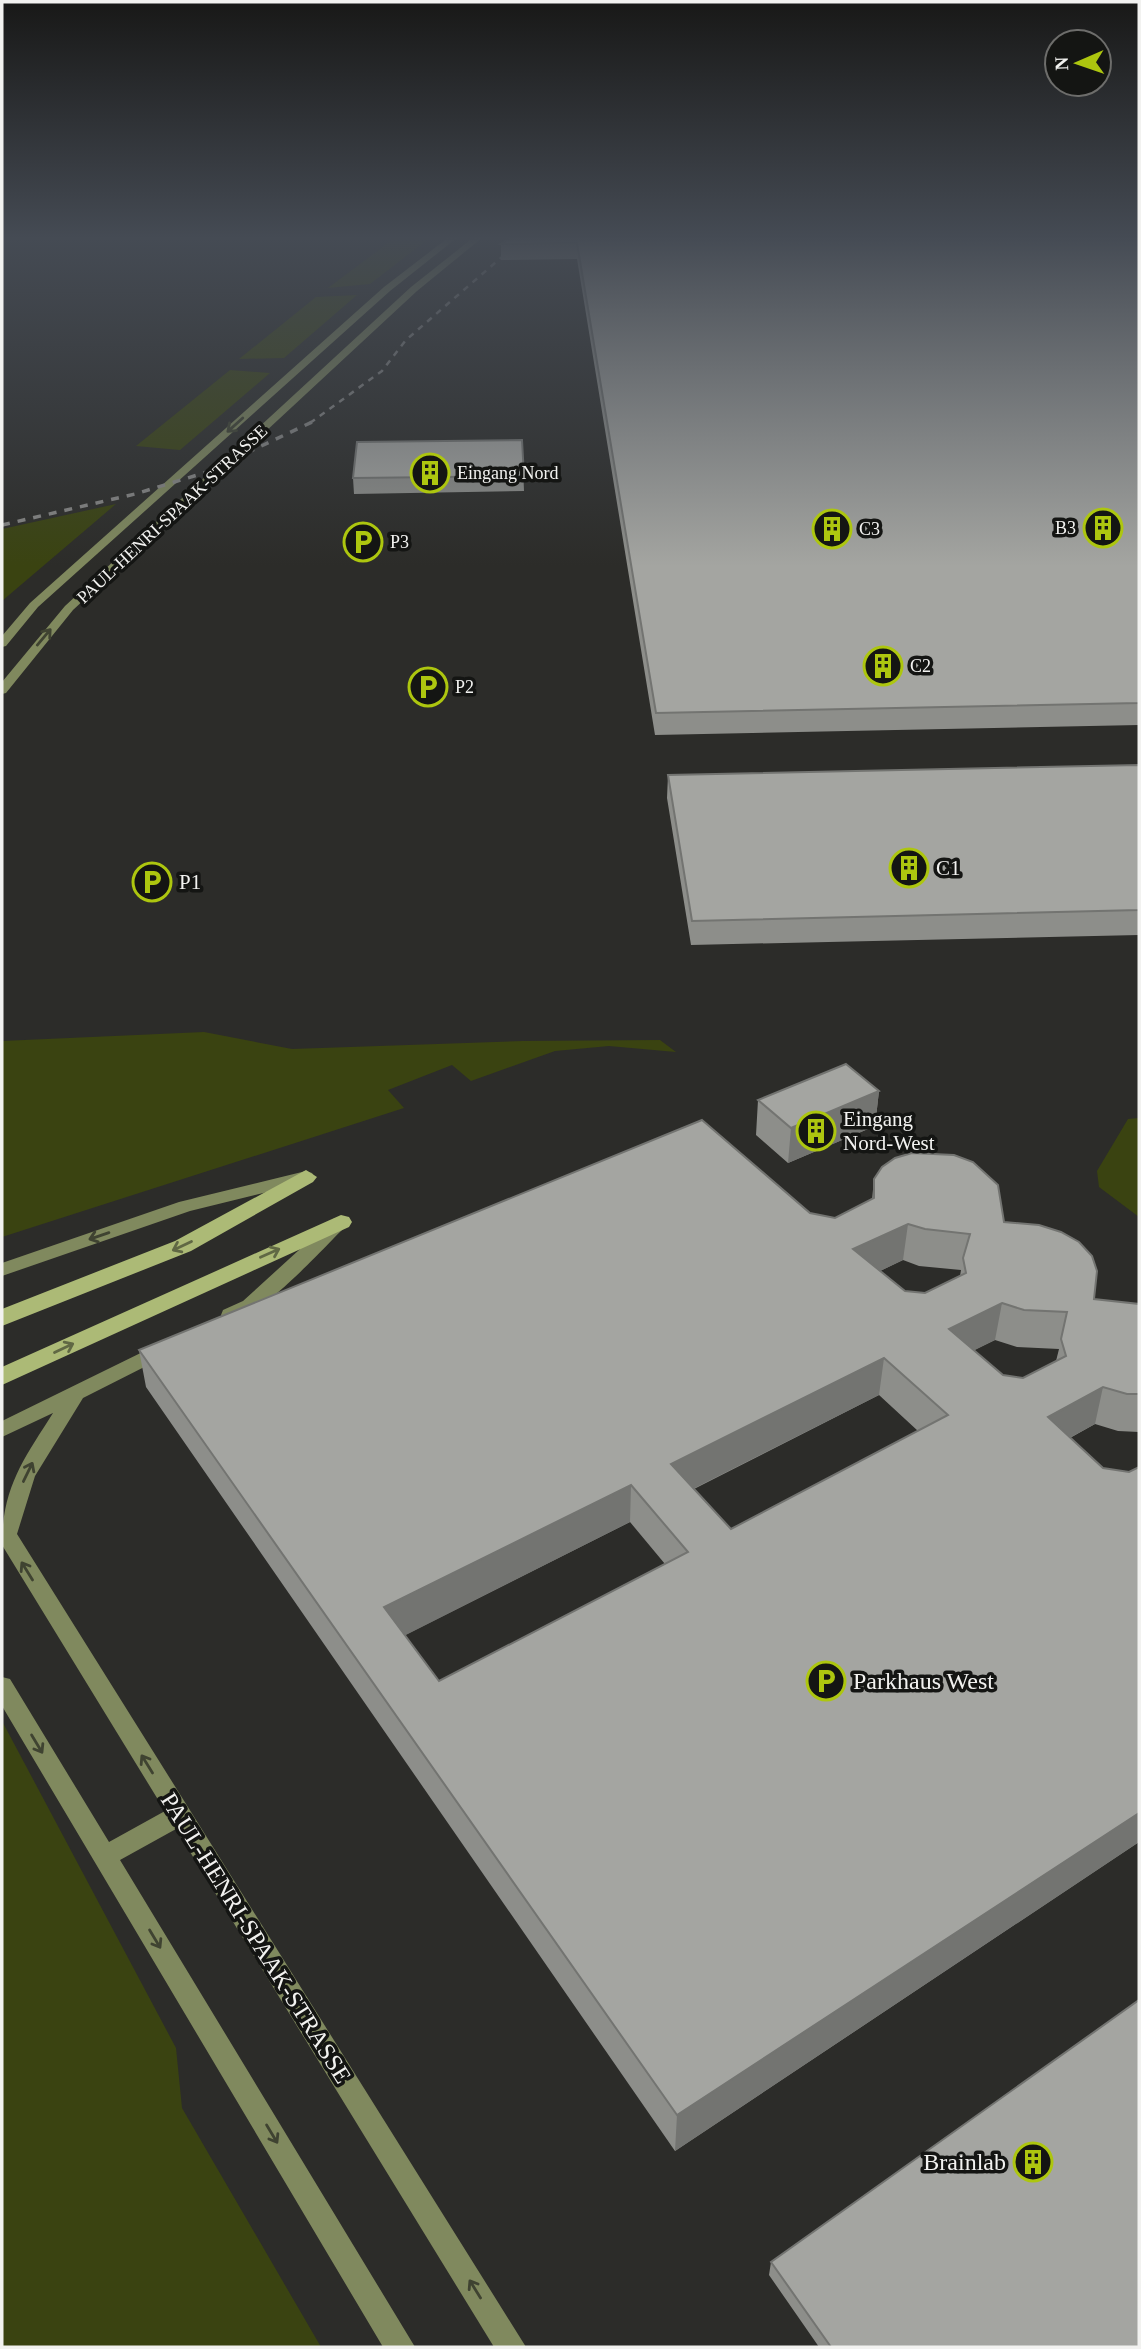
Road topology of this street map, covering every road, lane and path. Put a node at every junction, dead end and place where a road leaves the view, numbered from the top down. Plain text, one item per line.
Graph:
1 (321, 347) edge
2 (352, 347) edge
3 (2, 643) edge
4 (2, 690) edge
5 (306, 1177) joint
6 (341, 1222) joint
7 (2, 1270) edge
8 (2, 1318) edge
9 (212, 1324) edge
10 (175, 1343) edge
11 (2, 1377) edge
12 (76, 1393) junction
13 (2, 1430) edge
14 (4, 1532) edge
15 (2, 1686) edge
16 (180, 1815) junction
17 (104, 1857) junction
18 (400, 2347) edge
19 (512, 2347) edge

1 -> 3 main road, PAUL-HENRI-SPAAK-STRASSE
4 -> 2 main road, PAUL-HENRI-SPAAK-STRASSE
5 -> 7 main road
5 -> 8 highway
6 - 9 main road
11 -> 6 highway
10 - 12 main road
12 - 13 main road
14 -> 12 main road
16 -> 14 main road, PAUL-HENRI-SPAAK-STRASSE
15 -> 17 main road
16 - 17 main road
19 -> 16 main road, PAUL-HENRI-SPAAK-STRASSE
17 -> 18 main road

